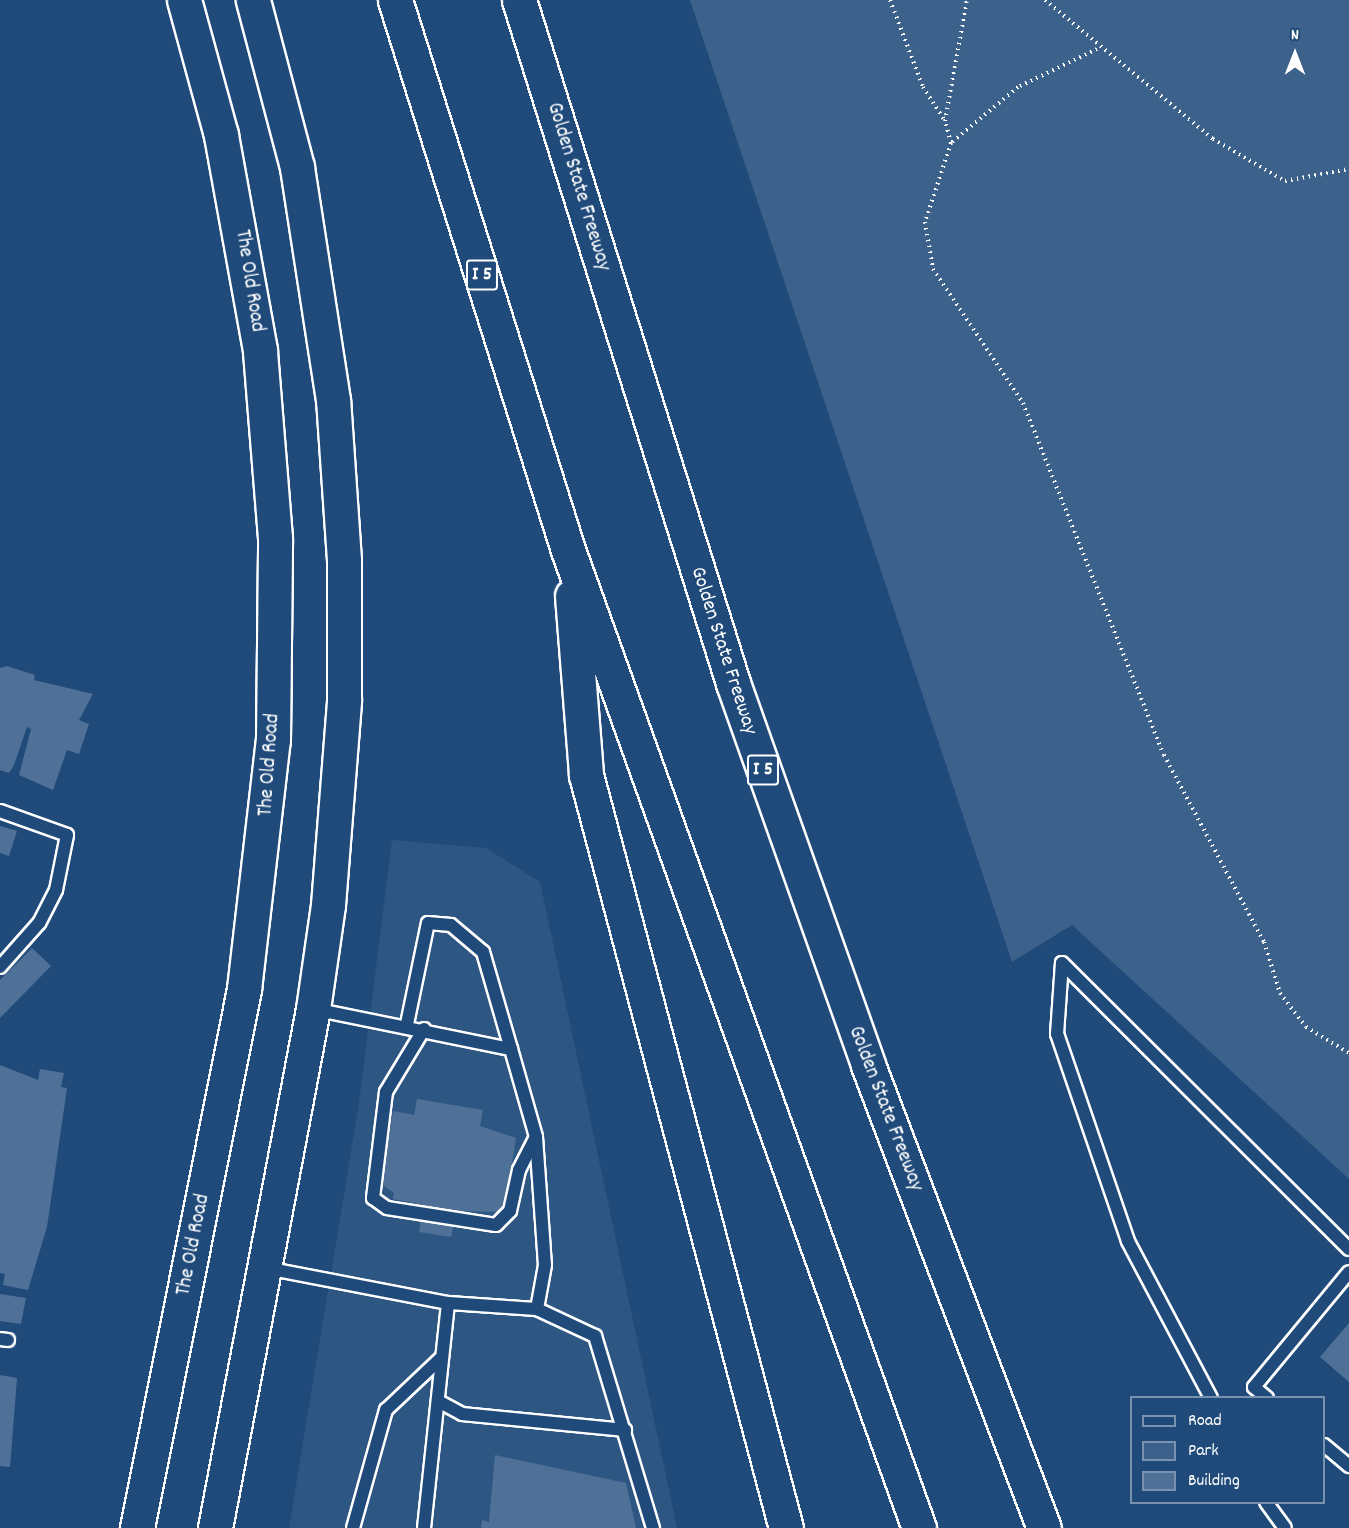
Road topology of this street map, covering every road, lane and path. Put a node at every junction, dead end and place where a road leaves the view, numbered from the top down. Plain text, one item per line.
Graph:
1 (184, 0) edge
2 (253, 0) edge
3 (395, 0) edge
4 (519, 0) edge
5 (890, 0) edge
6 (967, 0) edge
7 (1045, 0) edge
8 (1097, 49) junction
9 (945, 121) junction
10 (951, 143) junction
11 (1349, 169) edge
12 (568, 550) junction
13 (0, 811) edge
14 (0, 967) edge
15 (313, 1009) junction
16 (407, 1024) junction
17 (424, 1029) junction
18 (511, 1049) junction
19 (1349, 1053) edge
20 (536, 1137) junction
21 (1349, 1249) edge
22 (266, 1268) junction
23 (1349, 1272) edge
24 (448, 1303) junction
25 (537, 1310) junction
26 (442, 1357) junction
27 (1210, 1396) edge
28 (1265, 1396) edge
29 (438, 1401) junction
30 (625, 1430) junction
31 (1325, 1446) edge
32 (1349, 1466) edge
33 (1267, 1504) edge
34 (137, 1528) edge
35 (215, 1528) edge
36 (353, 1528) edge
37 (424, 1528) edge
38 (653, 1528) edge
39 (786, 1528) edge
40 (919, 1528) edge
41 (1044, 1528) edge
42 (1285, 1528) edge

1 - 34 main road, The Old Road
2 - 15 main road
3 - 12 main road, I 5
4 - 41 main road, Golden State Freeway / I 5
5 - 9 path
6 - 9 path
7 - 8 path
8 - 10 path
8 - 11 path
9 - 10 path
10 - 19 path
12 - 39 main road
12 - 40 main road, I 5
13 - 14 lane
15 - 16 lane
15 - 22 main road
16 - 17 lane
16 - 18 lane
17 - 18 lane
17 - 20 lane
18 - 20 lane
20 - 25 lane
21 - 27 lane
22 - 24 lane
22 - 35 main road
23 - 28 lane
24 - 25 lane
24 - 26 lane
25 - 30 lane
26 - 29 lane
26 - 36 lane
29 - 30 lane
29 - 37 lane
30 - 38 lane
31 - 32 lane
33 - 42 lane

